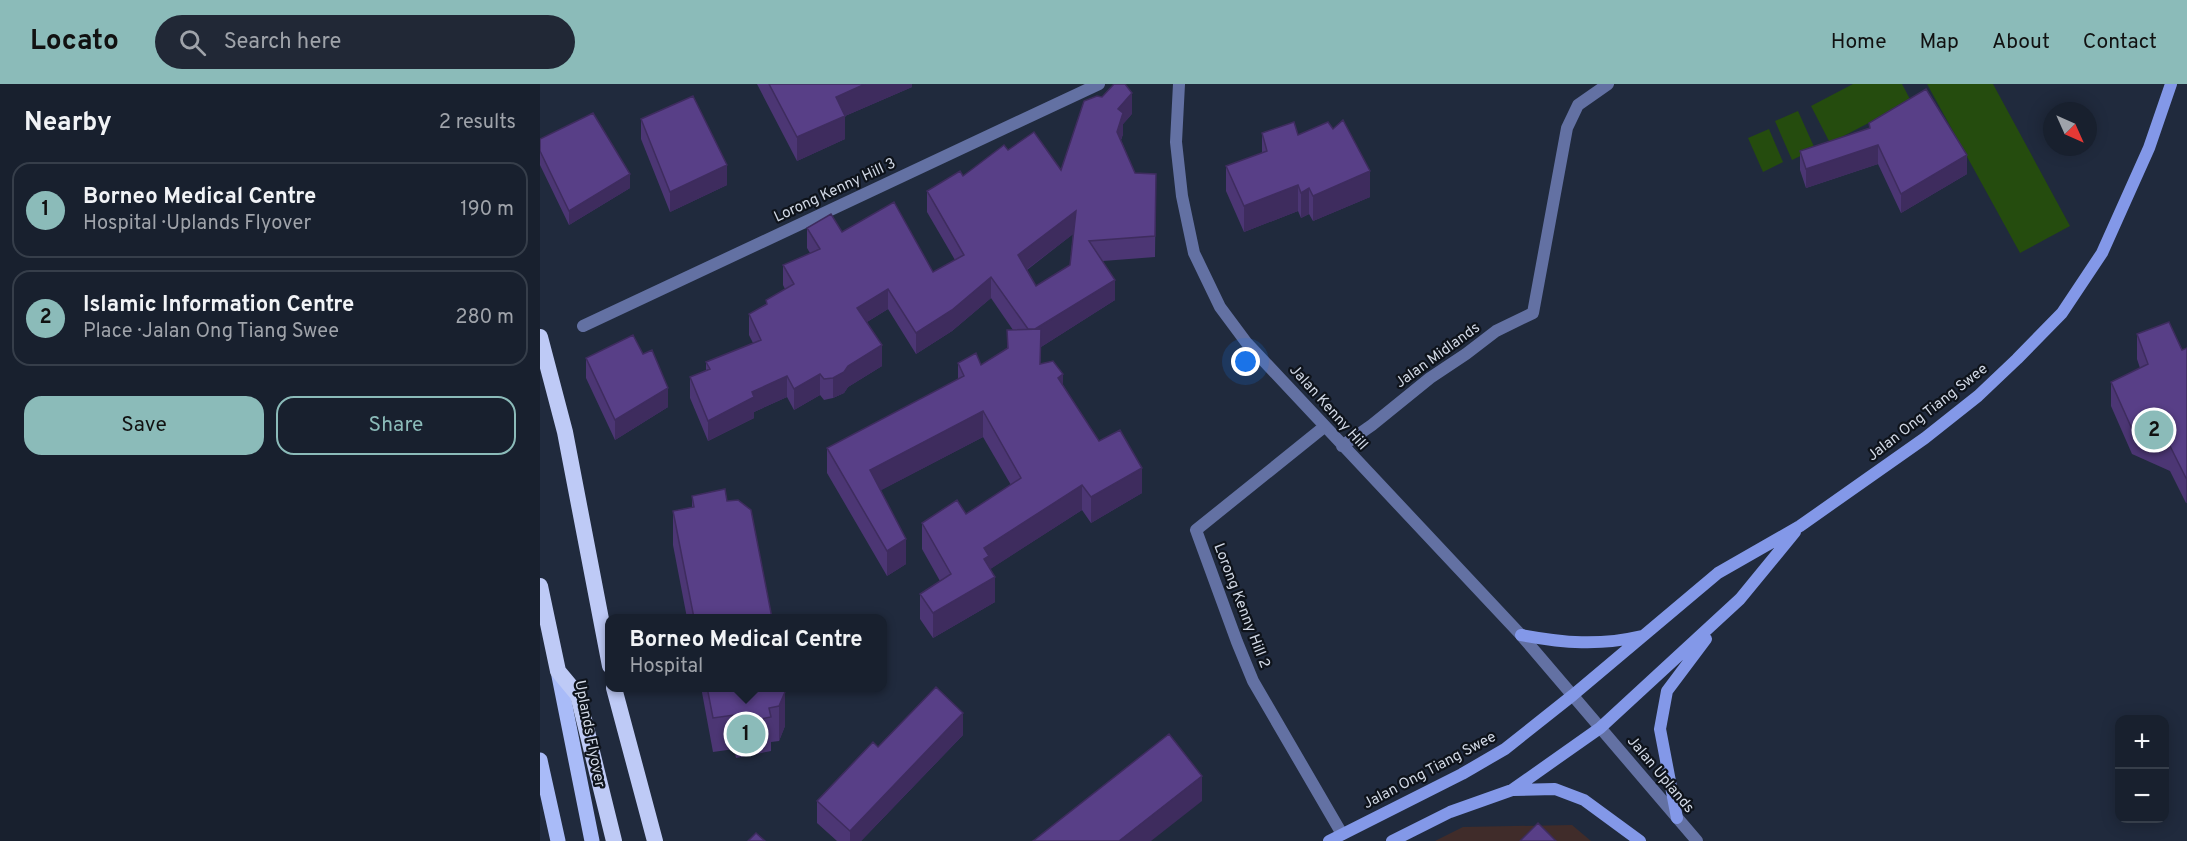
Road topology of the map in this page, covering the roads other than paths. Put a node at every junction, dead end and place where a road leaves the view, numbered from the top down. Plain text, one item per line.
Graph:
1 (1099, 84) edge
2 (1179, 84) edge
3 (1608, 84) edge
4 (2171, 84) edge
5 (584, 326) dead end
6 (540, 337) edge
7 (1324, 427) junction
8 (1342, 446) junction
9 (1800, 526) junction
10 (540, 586) edge
11 (1740, 599) junction
12 (1521, 635) junction
13 (1644, 635) junction
14 (605, 645) edge
15 (558, 671) junction
16 (615, 692) edge
17 (1573, 695) junction
18 (1600, 728) junction
19 (540, 760) edge
20 (1512, 790) junction
21 (1677, 818) junction
22 (1342, 834) junction
23 (558, 841) edge
24 (591, 841) edge
25 (614, 841) edge
26 (655, 841) edge
27 (1329, 841) edge
28 (1392, 841) edge
29 (1640, 841) edge
30 (1696, 841) edge

1 - 5 street, Lorong Kenny Hill 3
2 - 7 street, Jalan Kenny Hill
3 - 8 street, Jalan Midlands
4 - 9 main road, Jalan Ong Tiang Swee
6 - 14 highway
7 - 8 street, Jalan Kenny Hill
7 - 22 street, Lorong Kenny Hill 2
8 - 12 street, Jalan Kenny Hill
9 - 11 main road, Jalan Ong Tiang Swee
9 - 13 main road, Jalan Ong Tiang Swee
10 - 15 highway
11 - 18 main road, Jalan Ong Tiang Swee
11 - 21 main road
12 - 13 main road
12 - 17 street, Jalan Kenny Hill
13 - 17 main road, Jalan Ong Tiang Swee
15 - 24 main road, Uplands Flyover
15 - 25 highway, Uplands Flyover
16 - 26 highway
17 - 18 street, Jalan Uplands
17 - 22 main road, Jalan Ong Tiang Swee
18 - 20 main road, Jalan Ong Tiang Swee
18 - 21 street, Jalan Uplands
19 - 23 main road
20 - 28 main road, Jalan Ong Tiang Swee
20 - 29 main road
21 - 30 street, Jalan Uplands
22 - 27 main road, Jalan Ong Tiang Swee

